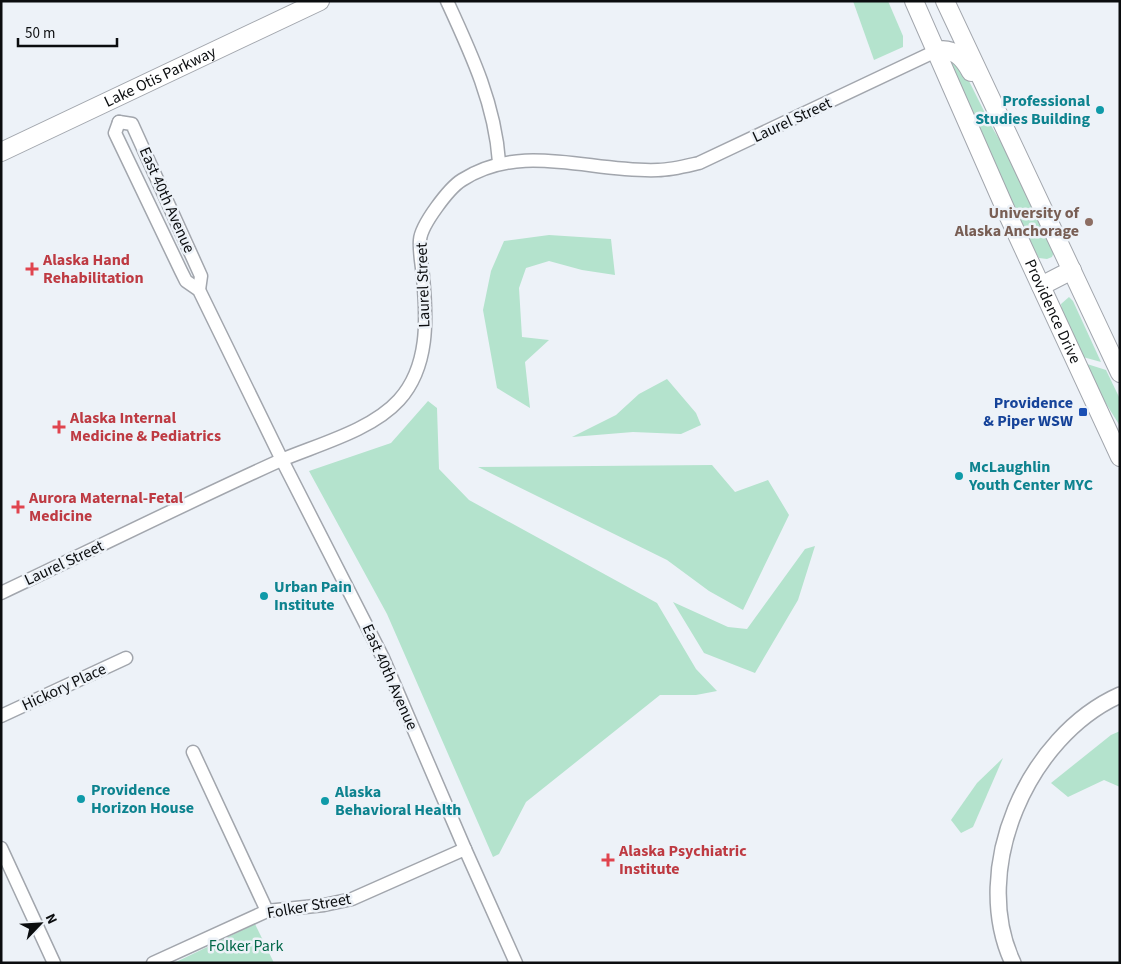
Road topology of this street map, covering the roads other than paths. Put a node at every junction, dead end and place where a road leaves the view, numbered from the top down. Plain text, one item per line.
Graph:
1 (320, 1) edge
2 (447, 1) edge
3 (914, 1) edge
4 (946, 1) edge
5 (936, 51) junction
6 (992, 101) junction
7 (107, 103) junction
8 (119, 122) junction
9 (1, 152) edge
10 (500, 162) junction
11 (1072, 270) junction
12 (1041, 286) junction
13 (199, 290) junction
14 (1120, 373) edge
15 (1120, 457) edge
16 (282, 460) junction
17 (1, 593) edge
18 (126, 658) dead end
19 (1120, 695) edge
20 (1, 716) edge
21 (193, 752) dead end
22 (1, 848) edge
23 (465, 850) junction
24 (267, 912) junction
25 (54, 963) edge
26 (154, 963) edge
27 (516, 963) edge
28 (1013, 963) edge

1 - 7 main road, Lake Otis Parkway
2 - 10 street
3 - 5 main road, Providence Drive
4 - 6 main road
5 - 6 main road
5 - 10 street, Laurel Street
5 - 12 main road, Providence Drive
6 - 11 main road
7 - 8 street, East 40th Avenue
7 - 9 main road, Lake Otis Parkway
8 - 13 street, East 40th Avenue
8 - 13 street, East 40th Avenue
10 - 16 street, Laurel Street
11 - 12 main road
11 - 14 main road
12 - 15 main road, Providence Drive
13 - 16 street, East 40th Avenue
16 - 17 street, Laurel Street
16 - 23 street, East 40th Avenue
18 - 20 street, Hickory Place
19 - 28 street
21 - 24 street
22 - 25 street
23 - 24 street, Folker Street
23 - 27 street, East 40th Avenue
24 - 26 street, Folker Street

